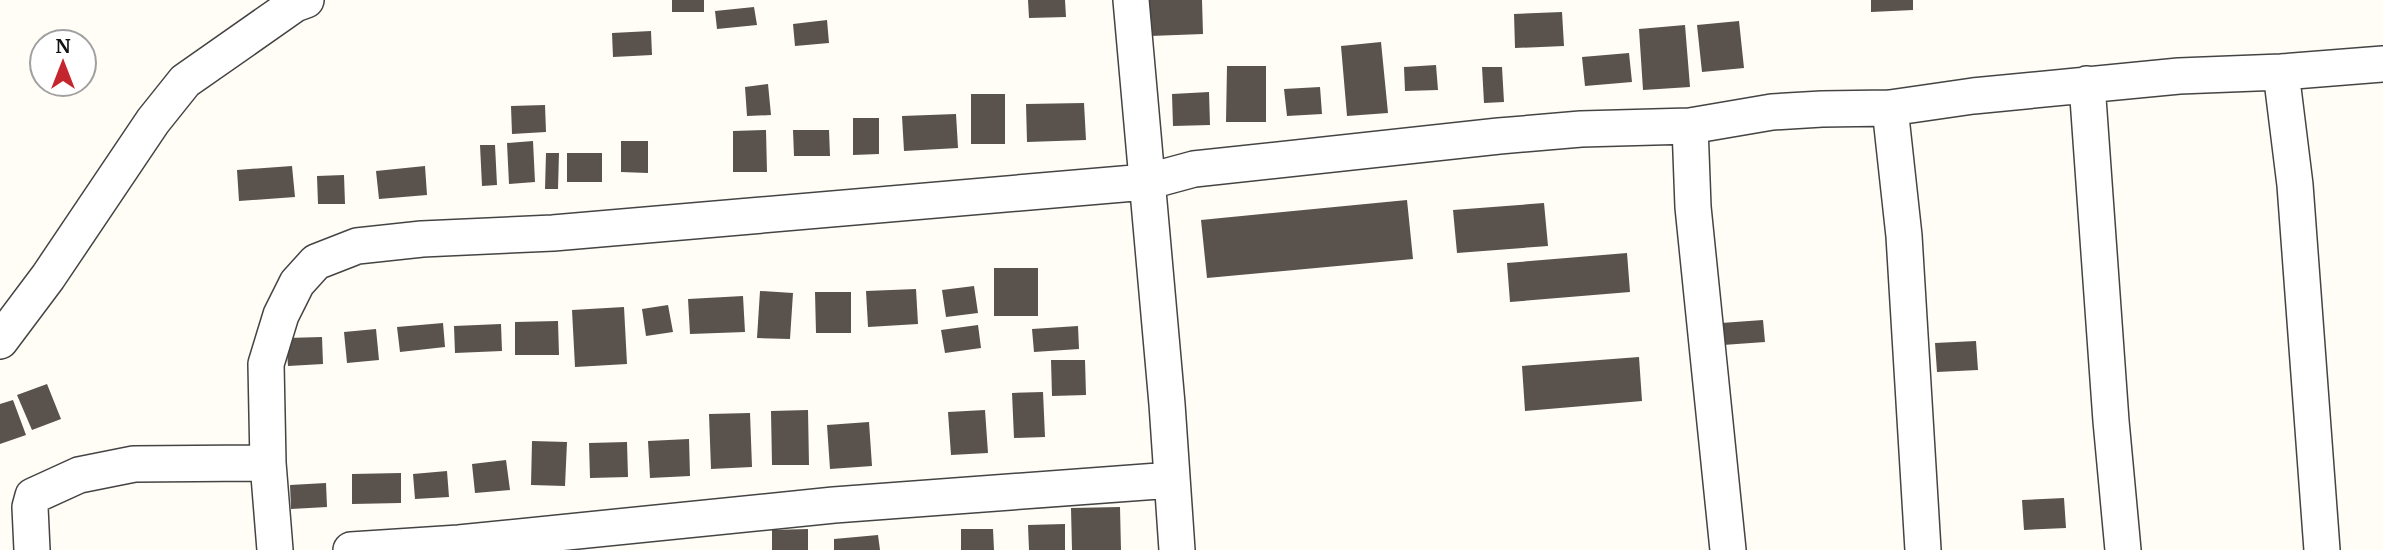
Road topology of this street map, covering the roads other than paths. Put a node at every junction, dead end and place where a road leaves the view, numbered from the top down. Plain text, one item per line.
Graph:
1 (306, 0) edge
2 (1130, 0) edge
3 (2383, 64) edge
4 (2281, 72) junction
5 (2087, 84) junction
6 (1890, 108) junction
7 (1690, 126) junction
8 (1146, 181) junction
9 (0, 341) edge
10 (268, 463) junction
11 (1172, 480) junction
12 (32, 550) edge
13 (275, 550) edge
14 (351, 550) edge
15 (1177, 550) edge
16 (1728, 550) edge
17 (1923, 550) edge
18 (2123, 550) edge
19 (2322, 550) edge

1 - 9 street
2 - 8 street
3 - 4 street
4 - 5 street
4 - 19 street
5 - 6 street
5 - 18 street
6 - 7 street
6 - 17 street
7 - 8 street
7 - 16 street
8 - 10 street
8 - 11 street
10 - 12 street
10 - 13 street
11 - 14 street
11 - 15 street

